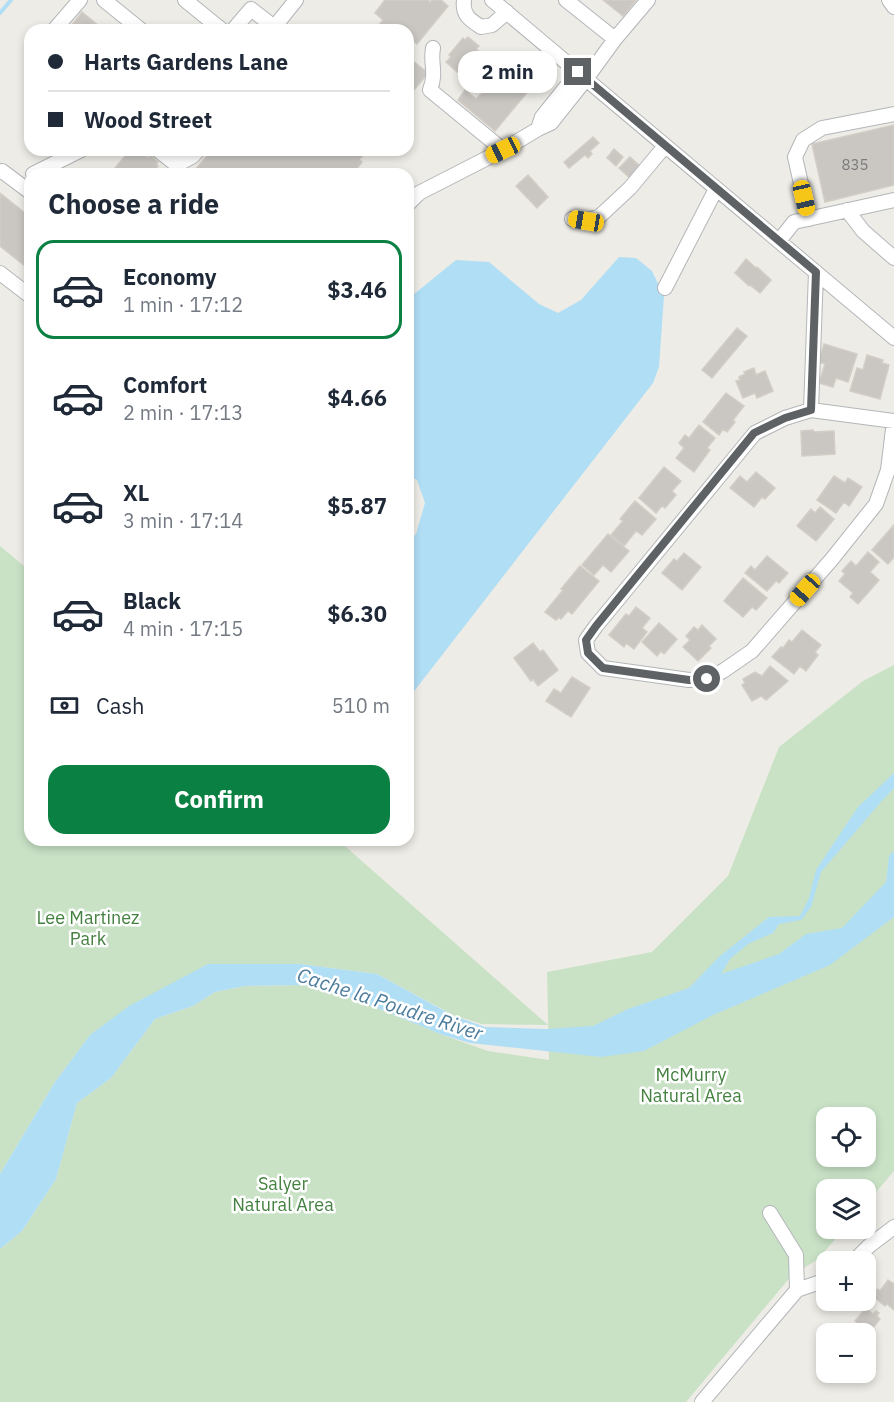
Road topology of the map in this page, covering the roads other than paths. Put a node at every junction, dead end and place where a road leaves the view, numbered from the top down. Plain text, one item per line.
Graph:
1 (80, 0) edge
2 (104, 0) edge
3 (185, 0) edge
4 (296, 0) edge
5 (464, 0) edge
6 (493, 0) edge
7 (566, 0) edge
8 (648, 0) edge
9 (889, 0) edge
10 (894, 7) edge
11 (507, 12) junction
12 (59, 24) edge
13 (134, 24) edge
14 (215, 24) edge
15 (238, 24) edge
16 (269, 24) edge
17 (279, 24) edge
18 (615, 39) junction
19 (433, 48) dead end
20 (582, 75) junction
21 (894, 114) edge
22 (665, 146) junction
23 (503, 150) junction
24 (69, 156) edge
25 (193, 156) edge
26 (179, 163) edge
27 (46, 168) edge
28 (0, 172) edge
29 (24, 179) edge
30 (17, 182) junction
31 (24, 187) edge
32 (716, 189) junction
33 (414, 198) edge
34 (894, 200) edge
35 (847, 210) junction
36 (572, 219) dead end
37 (809, 219) junction
38 (779, 241) junction
39 (894, 258) edge
40 (816, 272) junction
41 (0, 273) edge
42 (665, 288) dead end
43 (24, 291) edge
44 (894, 338) edge
45 (811, 410) junction
46 (894, 421) edge
47 (770, 1213) dead end
48 (894, 1227) edge
49 (864, 1251) edge
50 (816, 1283) edge
51 (797, 1290) junction
52 (702, 1402) edge

1 - 12 street
2 - 13 street
3 - 14 street
4 - 17 street
5 - 11 street
6 - 11 street
7 - 18 street
8 - 18 street
9 - 10 street
11 - 20 street
15 - 16 street
18 - 20 street
19 - 23 street
20 - 22 street
20 - 23 street
21 - 37 street
22 - 32 street
22 - 36 street
23 - 33 street
24 - 27 street
25 - 26 street
28 - 30 street
29 - 30 street
30 - 31 street
32 - 38 street
32 - 42 street
34 - 35 street
35 - 37 street
35 - 39 street
37 - 38 street
38 - 40 street
40 - 44 street
40 - 45 street
41 - 43 street
45 - 46 street
45 - 46 street
47 - 51 street
48 - 49 street
50 - 51 street
51 - 52 street

